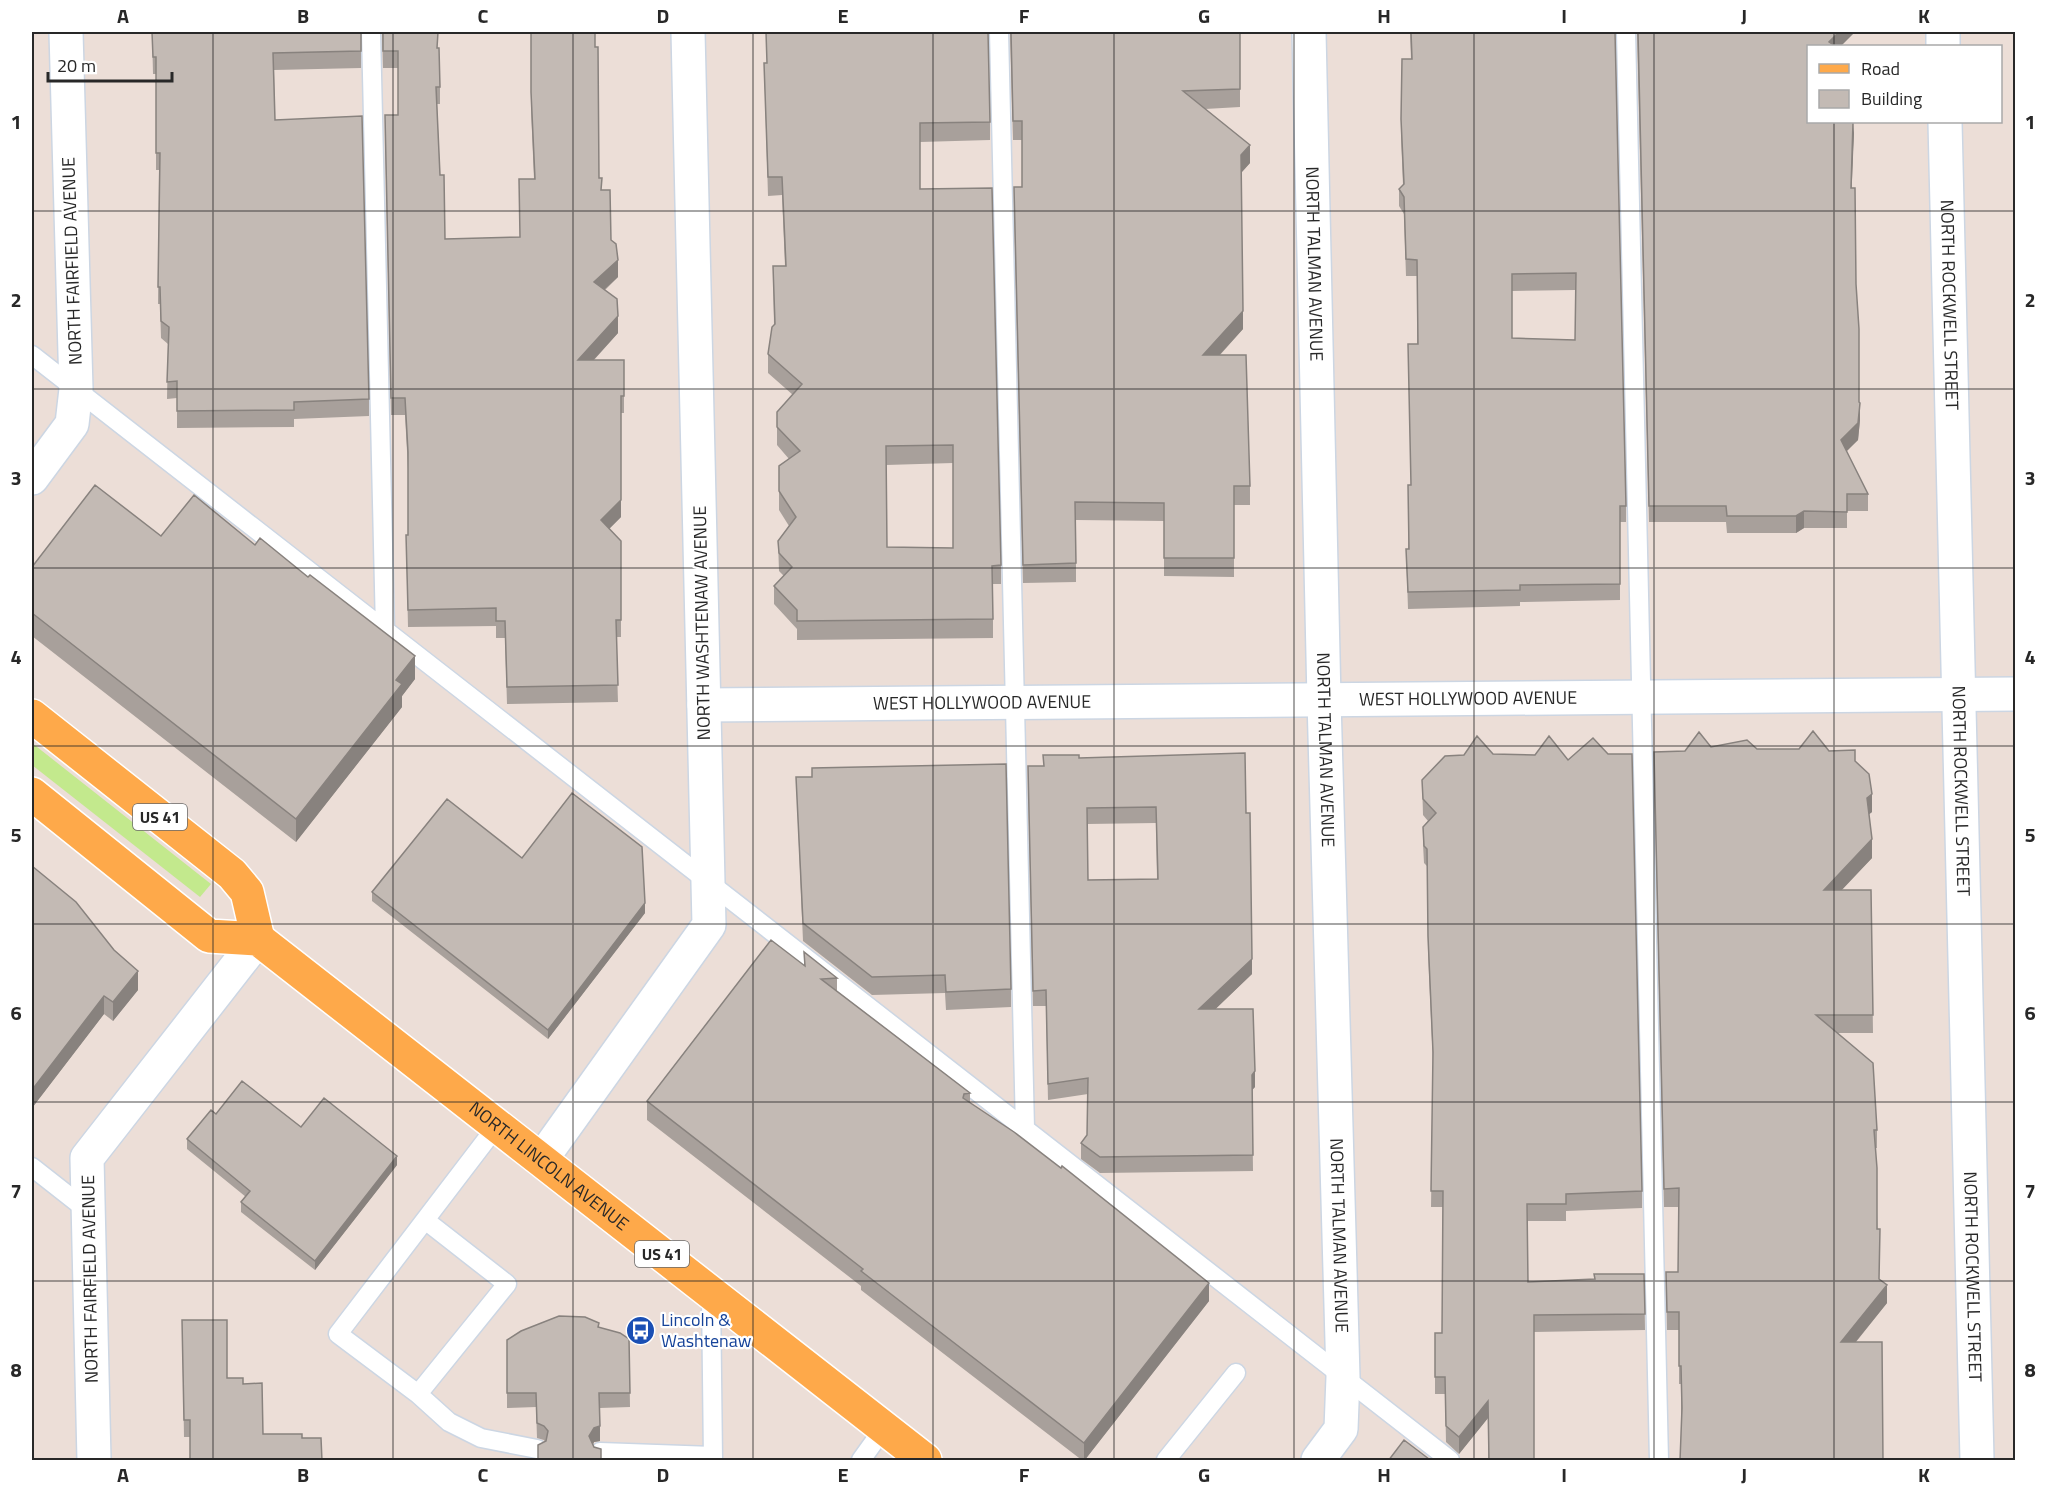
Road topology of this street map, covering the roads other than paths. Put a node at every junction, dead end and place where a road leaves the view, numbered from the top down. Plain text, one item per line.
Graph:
1 (66, 32) edge
2 (372, 32) edge
3 (688, 32) edge
4 (999, 32) edge
5 (1309, 32) edge
6 (1626, 32) edge
7 (1945, 123) edge
8 (32, 355) edge
9 (76, 389) junction
10 (32, 477) edge
11 (385, 630) junction
12 (2016, 694) edge
13 (1958, 695) junction
14 (1641, 697) junction
15 (1324, 700) junction
16 (1015, 702) junction
17 (704, 705) junction
18 (32, 716) edge
19 (32, 794) edge
20 (707, 881) junction
21 (258, 939) junction
22 (496, 1126) junction
23 (1025, 1129) junction
24 (542, 1160) junction
25 (32, 1167) edge
26 (88, 1211) junction
27 (425, 1220) junction
28 (711, 1292) junction
29 (1236, 1373) dead end
30 (1343, 1377) junction
31 (418, 1394) junction
32 (884, 1428) junction
33 (537, 1449) edge
34 (600, 1452) edge
35 (713, 1458) edge
36 (94, 1461) edge
37 (861, 1461) edge
38 (925, 1461) edge
39 (1166, 1461) edge
40 (1318, 1461) edge
41 (1450, 1461) edge
42 (1659, 1461) edge
43 (1977, 1461) edge

1 - 9 street, NORTH FAIRFIELD AVENUE
2 - 11 lane
3 - 17 street, NORTH WASHTENAW AVENUE
4 - 16 lane
5 - 15 street, NORTH TALMAN AVENUE
6 - 14 lane
7 - 13 street, NORTH ROCKWELL STREET
8 - 9 lane
9 - 10 street, NORTH FAIRFIELD AVENUE
9 - 11 lane
11 - 20 lane
12 - 13 street, WEST HOLLYWOOD AVENUE
13 - 14 street, WEST HOLLYWOOD AVENUE
13 - 43 street, NORTH ROCKWELL STREET
14 - 15 street, WEST HOLLYWOOD AVENUE
14 - 42 lane
15 - 16 street, WEST HOLLYWOOD AVENUE
15 - 30 street, NORTH TALMAN AVENUE
16 - 17 street, WEST HOLLYWOOD AVENUE
16 - 23 lane
17 - 20 street, NORTH WASHTENAW AVENUE
18 - 21 main road, US 41
19 - 21 main road
20 - 23 lane
20 - 24 street, NORTH WASHTENAW AVENUE
21 - 22 main road, NORTH LINCOLN AVENUE / US 41
21 - 26 street, NORTH FAIRFIELD AVENUE
22 - 24 main road, NORTH LINCOLN AVENUE / US 41
22 - 27 lane
23 - 30 lane
24 - 28 main road, NORTH LINCOLN AVENUE / US 41
25 - 26 lane
26 - 36 street, NORTH FAIRFIELD AVENUE
27 - 31 lane
27 - 31 lane
28 - 32 main road, NORTH LINCOLN AVENUE / US 41
28 - 35 lane
29 - 39 lane
30 - 40 street, NORTH TALMAN AVENUE
30 - 41 lane
31 - 33 lane
32 - 37 lane
32 - 38 main road, NORTH LINCOLN AVENUE / US 41
34 - 35 lane

